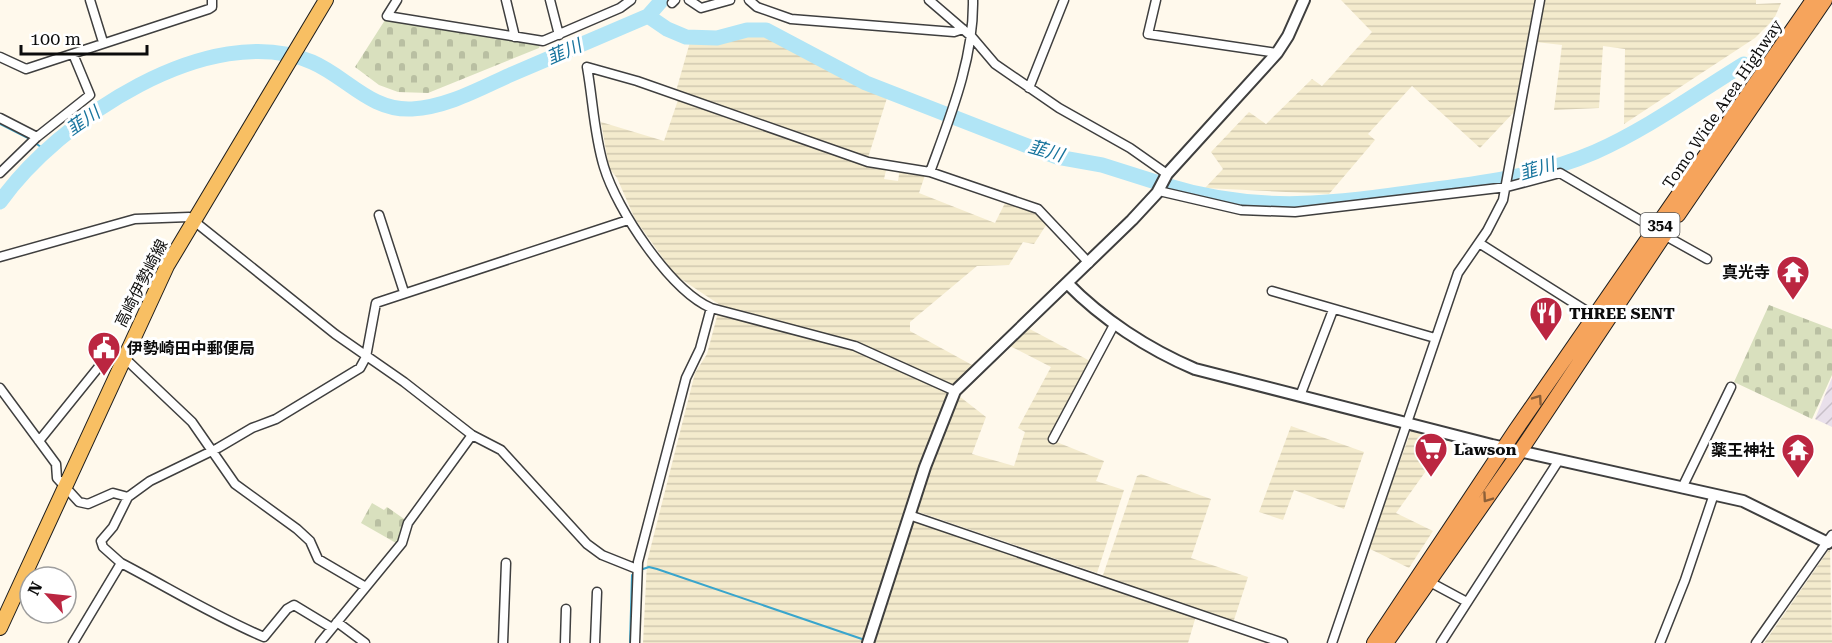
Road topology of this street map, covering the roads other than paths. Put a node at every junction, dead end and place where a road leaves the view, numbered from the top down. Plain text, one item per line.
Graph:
1 (90, 0) edge
2 (212, 0) edge
3 (326, 0) edge
4 (397, 0) edge
5 (506, 0) edge
6 (550, 0) edge
7 (631, 0) edge
8 (689, 0) edge
9 (730, 0) edge
10 (749, 0) edge
11 (929, 0) edge
12 (973, 0) edge
13 (1064, 0) edge
14 (1156, 0) edge
15 (1304, 0) edge
16 (1539, 0) edge
17 (1813, 0) edge
18 (1825, 0) edge
19 (963, 29) junction
20 (559, 35) junction
21 (515, 37) junction
22 (972, 37) junction
23 (103, 42) junction
24 (1277, 53) junction
25 (73, 54) junction
26 (0, 57) edge
27 (1029, 88) junction
28 (0, 118) edge
29 (37, 137) junction
30 (930, 172) junction
31 (0, 173) edge
32 (1167, 174) junction
33 (1507, 185) junction
34 (1159, 191) junction
35 (379, 215) dead end
36 (193, 220) junction
37 (628, 220) junction
38 (1645, 223) dead end
39 (1665, 235) junction
40 (1479, 243) junction
41 (0, 257) edge
42 (1707, 260) dead end
43 (1089, 263) junction
44 (1067, 283) junction
45 (1272, 291) dead end
46 (404, 292) junction
47 (711, 308) junction
48 (1333, 310) junction
49 (1585, 310) dead end
50 (1115, 323) junction
51 (1435, 338) junction
52 (366, 357) junction
53 (123, 358) junction
54 (1731, 387) dead end
55 (0, 388) edge
56 (955, 391) junction
57 (1300, 396) junction
58 (1407, 423) junction
59 (472, 435) junction
60 (1053, 439) dead end
61 (39, 441) junction
62 (1505, 447) junction
63 (1521, 450) junction
64 (213, 451) junction
65 (1559, 460) junction
66 (64, 487) junction
67 (1682, 488) junction
68 (1714, 494) junction
69 (128, 497) junction
70 (909, 515) junction
71 (1831, 541) edge
72 (121, 563) junction
73 (506, 563) dead end
74 (637, 569) junction
75 (1428, 581) junction
76 (364, 586) junction
77 (597, 592) dead end
78 (1467, 602) junction
79 (566, 609) dead end
80 (334, 625) junction
81 (0, 627) edge
82 (262, 640) edge
83 (73, 643) edge
84 (320, 643) edge
85 (365, 643) edge
86 (504, 643) edge
87 (565, 643) edge
88 (595, 643) edge
89 (634, 643) edge
90 (868, 643) edge
91 (1283, 643) edge
92 (1332, 643) edge
93 (1374, 643) edge
94 (1386, 643) edge
95 (1441, 643) edge
96 (1660, 643) edge
97 (1756, 643) edge

1 - 23 street
2 - 23 street
3 - 36 main road, 高崎伊勢崎線
4 - 21 street
5 - 21 street
6 - 20 street
7 - 20 street
8 - 9 street
10 - 19 street
11 - 19 street
12 - 22 street
13 - 27 street
14 - 24 street
15 - 24 street
16 - 33 street
62 -> 17 highway, Tomo Wide Area Highway / 354
18 - 39 highway, Tomo Wide Area Highway / 354
19 - 22 street
20 - 21 street
22 - 27 street
22 - 30 street
23 - 25 street
24 - 32 street
25 - 26 street
25 - 29 street
27 - 32 street
28 - 29 street
29 - 31 street
30 - 37 street
30 - 43 street
32 - 34 street
33 - 34 street
33 - 38 street
33 - 40 street
34 - 43 street
35 - 46 street
36 - 41 street
36 - 52 street
36 - 53 main road, 高崎伊勢崎線
37 - 46 street
37 - 47 street
39 - 42 street
39 - 63 highway, Tomo Wide Area Highway / 354
40 - 49 street
40 - 51 street
43 - 44 street
44 - 50 street
44 - 56 street
45 - 48 street
46 - 52 street
47 - 56 street
47 - 74 street
48 - 51 street
48 - 57 street
50 - 57 street
50 - 60 street
51 - 58 street
52 - 59 street
52 - 64 street
53 - 61 street
53 - 64 street
53 - 66 main road, 高崎伊勢崎線
54 - 67 street
55 - 61 street
56 - 70 street
57 - 58 street
58 - 62 street
58 - 92 street
59 - 74 street
59 - 76 street
61 - 66 street
62 - 63 street
62 - 93 highway, Tomo Wide Area Highway / 354
63 - 65 street
63 -> 75 highway, Tomo Wide Area Highway / 354
64 - 69 street
64 - 76 street
65 - 67 street
65 - 78 street
66 - 69 street
66 - 81 main road, 高崎伊勢崎線
67 - 68 street
68 - 71 street
68 - 96 street
69 - 72 street
70 - 90 street
70 - 91 street
71 - 97 street
72 - 82 street
72 - 83 street
73 - 86 street
74 - 89 street
75 - 78 street
75 - 94 highway, Tomo Wide Area Highway / 354
76 - 80 street
77 - 88 street
78 - 95 street
79 - 87 street
80 - 82 street
80 - 84 street
80 - 85 street

